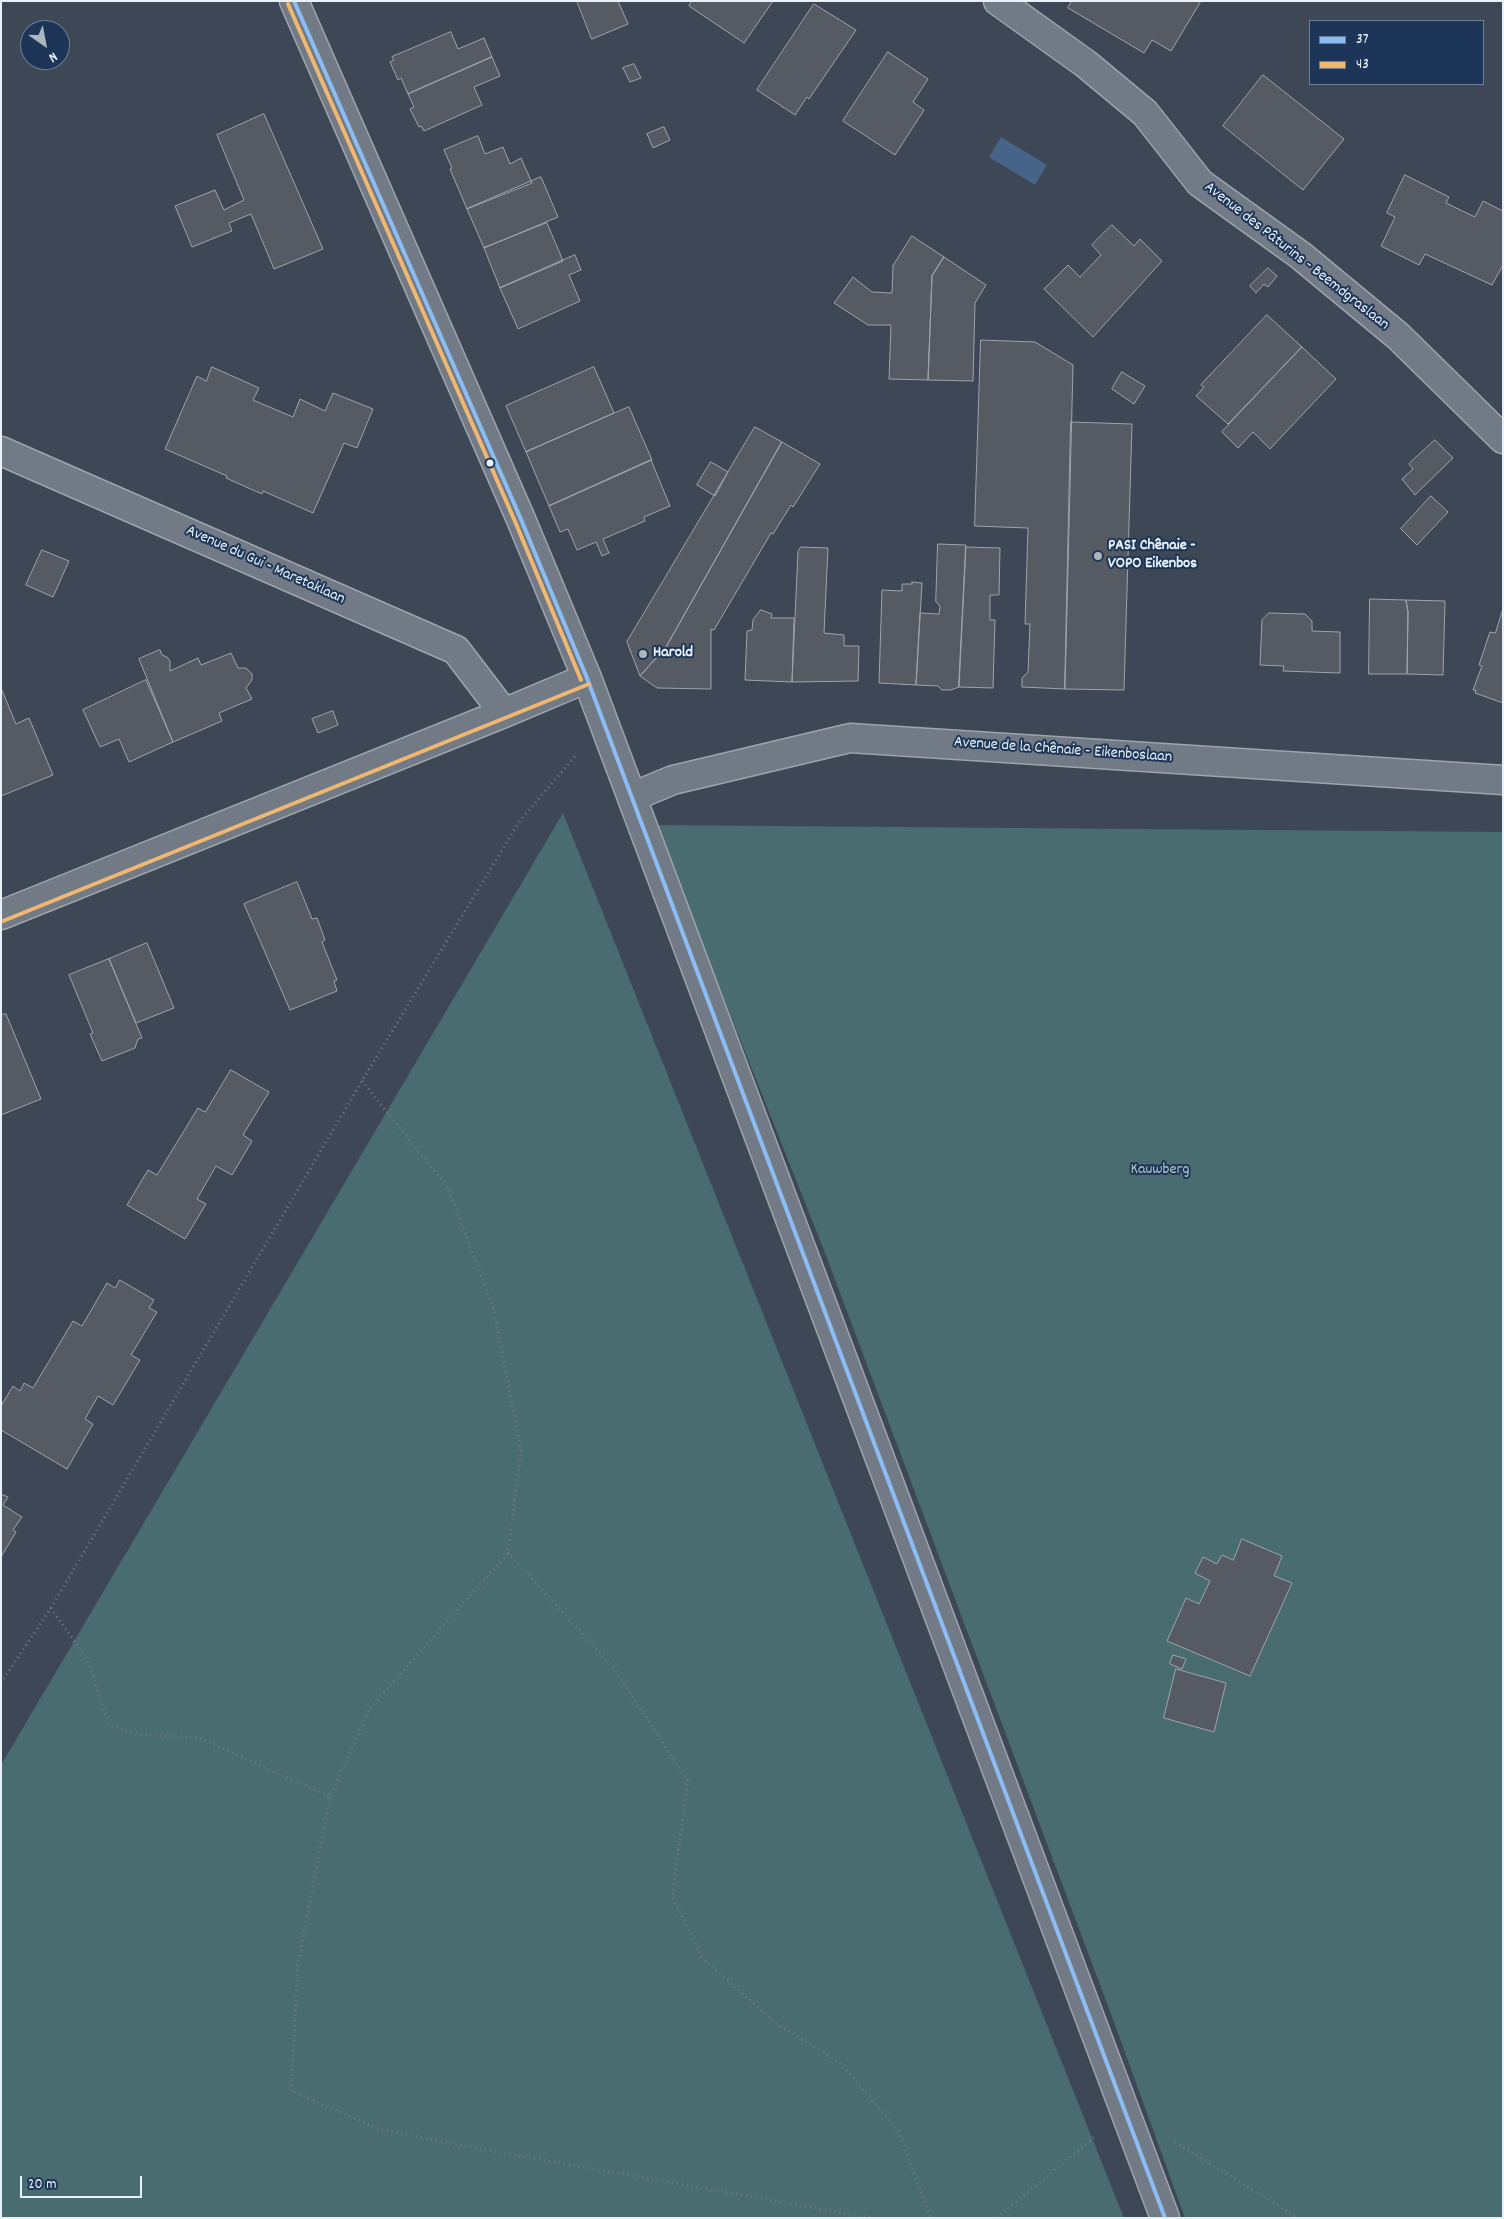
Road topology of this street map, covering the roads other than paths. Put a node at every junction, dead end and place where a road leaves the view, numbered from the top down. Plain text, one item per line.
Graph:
1 (294, 1) edge
2 (998, 1) edge
3 (1503, 439) edge
4 (1, 451) edge
5 (587, 678) junction
6 (504, 714) junction
7 (1503, 780) edge
8 (632, 797) junction
9 (1, 915) edge
10 (1165, 2218) edge

1 - 5 street
2 - 3 street, Avenue des Pâturins - Beemdgraslaan
4 - 6 street, Avenue du Gui - Maretaklaan
5 - 6 street
5 - 8 street
6 - 9 street
7 - 8 street, Avenue de la Chênaie - Eikenboslaan
8 - 10 street

